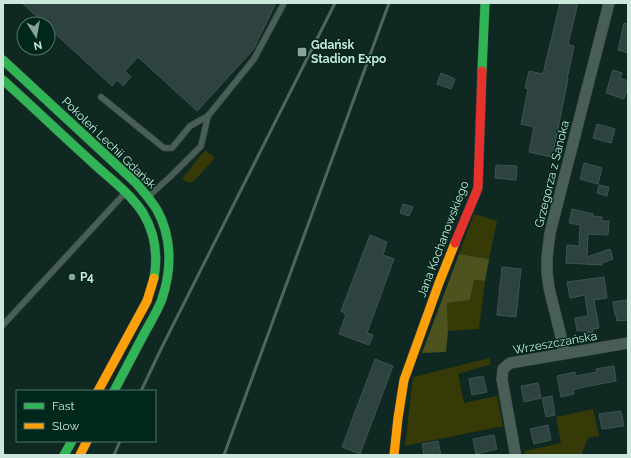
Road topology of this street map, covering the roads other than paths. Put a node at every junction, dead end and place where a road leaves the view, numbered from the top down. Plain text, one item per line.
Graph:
1 (284, 3) edge
2 (485, 3) edge
3 (609, 3) edge
4 (3, 60) edge
5 (3, 80) edge
6 (100, 97) dead end
7 (208, 116) junction
8 (136, 183) junction
9 (125, 193) junction
10 (149, 196) junction
11 (3, 325) edge
12 (628, 343) edge
13 (565, 353) junction
14 (99, 390) edge
15 (115, 390) edge
16 (71, 442) edge
17 (86, 442) edge
18 (64, 455) edge
19 (80, 455) edge
20 (394, 455) edge
21 (515, 455) edge

1 - 7 lane
2 - 20 street, Jana Kochanowskiego
3 - 13 street, Grzegorza z Sanoka
4 - 8 street, Pokoleń Lechii Gdańsk
5 - 9 street, Pokoleń Lechii Gdańsk
6 - 7 lane
7 - 10 lane
8 - 9 street
8 - 10 street, Pokoleń Lechii Gdańsk
9 - 11 lane
9 - 14 street, Pokoleń Lechii Gdańsk
10 - 15 street, Pokoleń Lechii Gdańsk
12 - 13 street, Wrzeszczańska
13 - 21 street, Wrzeszczańska
16 - 18 street
17 - 19 street

